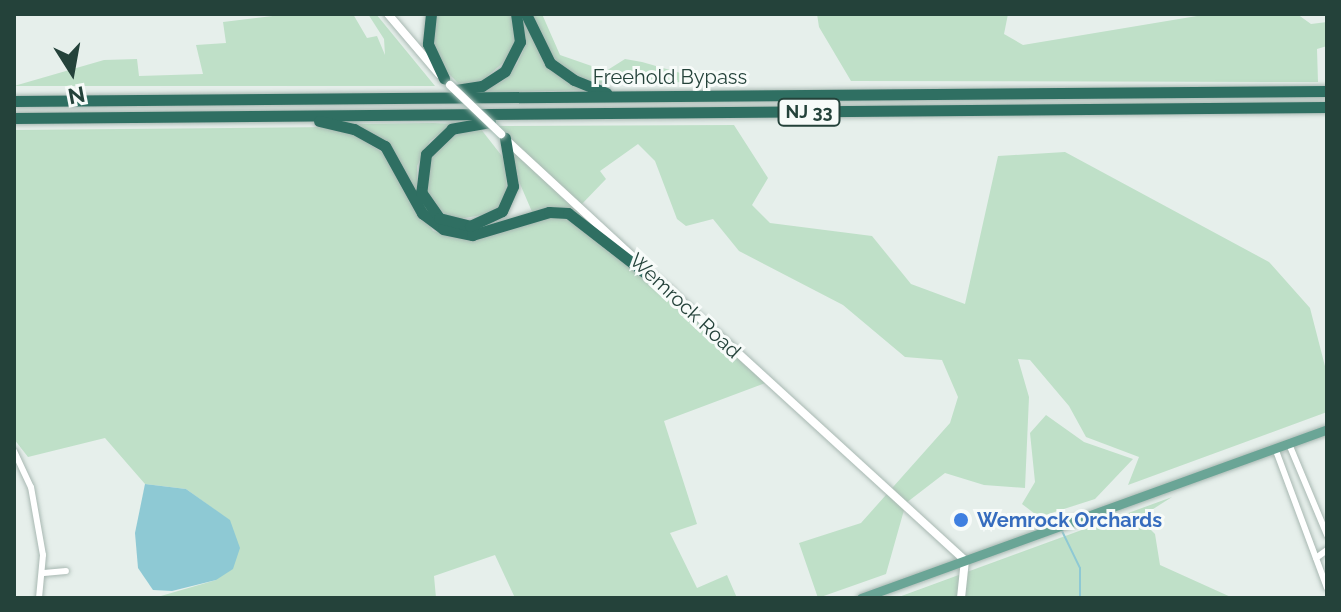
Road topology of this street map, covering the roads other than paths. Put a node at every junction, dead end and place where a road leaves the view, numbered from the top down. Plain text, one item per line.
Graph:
1 (388, 14) edge
2 (431, 14) edge
3 (516, 14) edge
4 (526, 14) edge
5 (447, 82) junction
6 (1327, 91) edge
7 (611, 94) junction
8 (311, 97) junction
9 (14, 101) edge
10 (1327, 107) edge
11 (596, 114) junction
12 (14, 118) edge
13 (290, 118) junction
14 (503, 136) junction
15 (670, 292) junction
16 (1327, 429) edge
17 (1289, 444) junction
18 (1275, 448) junction
19 (14, 451) edge
20 (1300, 470) junction
21 (1287, 476) junction
22 (1327, 535) edge
23 (1327, 550) edge
24 (1315, 555) junction
25 (965, 560) junction
26 (66, 571) dead end
27 (44, 573) junction
28 (1327, 588) edge
29 (39, 598) edge
30 (861, 598) edge
31 (961, 598) edge

1 - 5 street, Wemrock Road
2 - 5 highway
3 - 8 highway
4 - 7 highway
5 - 14 street, Wemrock Road, bridge
6 - 7 highway, Freehold Bypass / NJ 33
7 - 8 highway, Freehold Bypass / NJ 33
8 - 9 highway, Freehold Bypass / NJ 33
10 - 11 highway, Freehold Bypass / NJ 33
11 - 13 highway, Freehold Bypass / NJ 33
11 - 14 highway
12 - 13 highway, Freehold Bypass / NJ 33
13 - 15 highway
14 - 15 street, Wemrock Road
15 - 25 street, Wemrock Road
16 - 17 main road
17 - 18 main road
17 - 20 street
18 - 21 street
18 - 25 main road
19 - 27 street
20 - 21 street
20 - 22 street
21 - 24 street
23 - 24 street
24 - 28 street
25 - 30 main road
25 - 31 street
26 - 27 street
27 - 29 street

